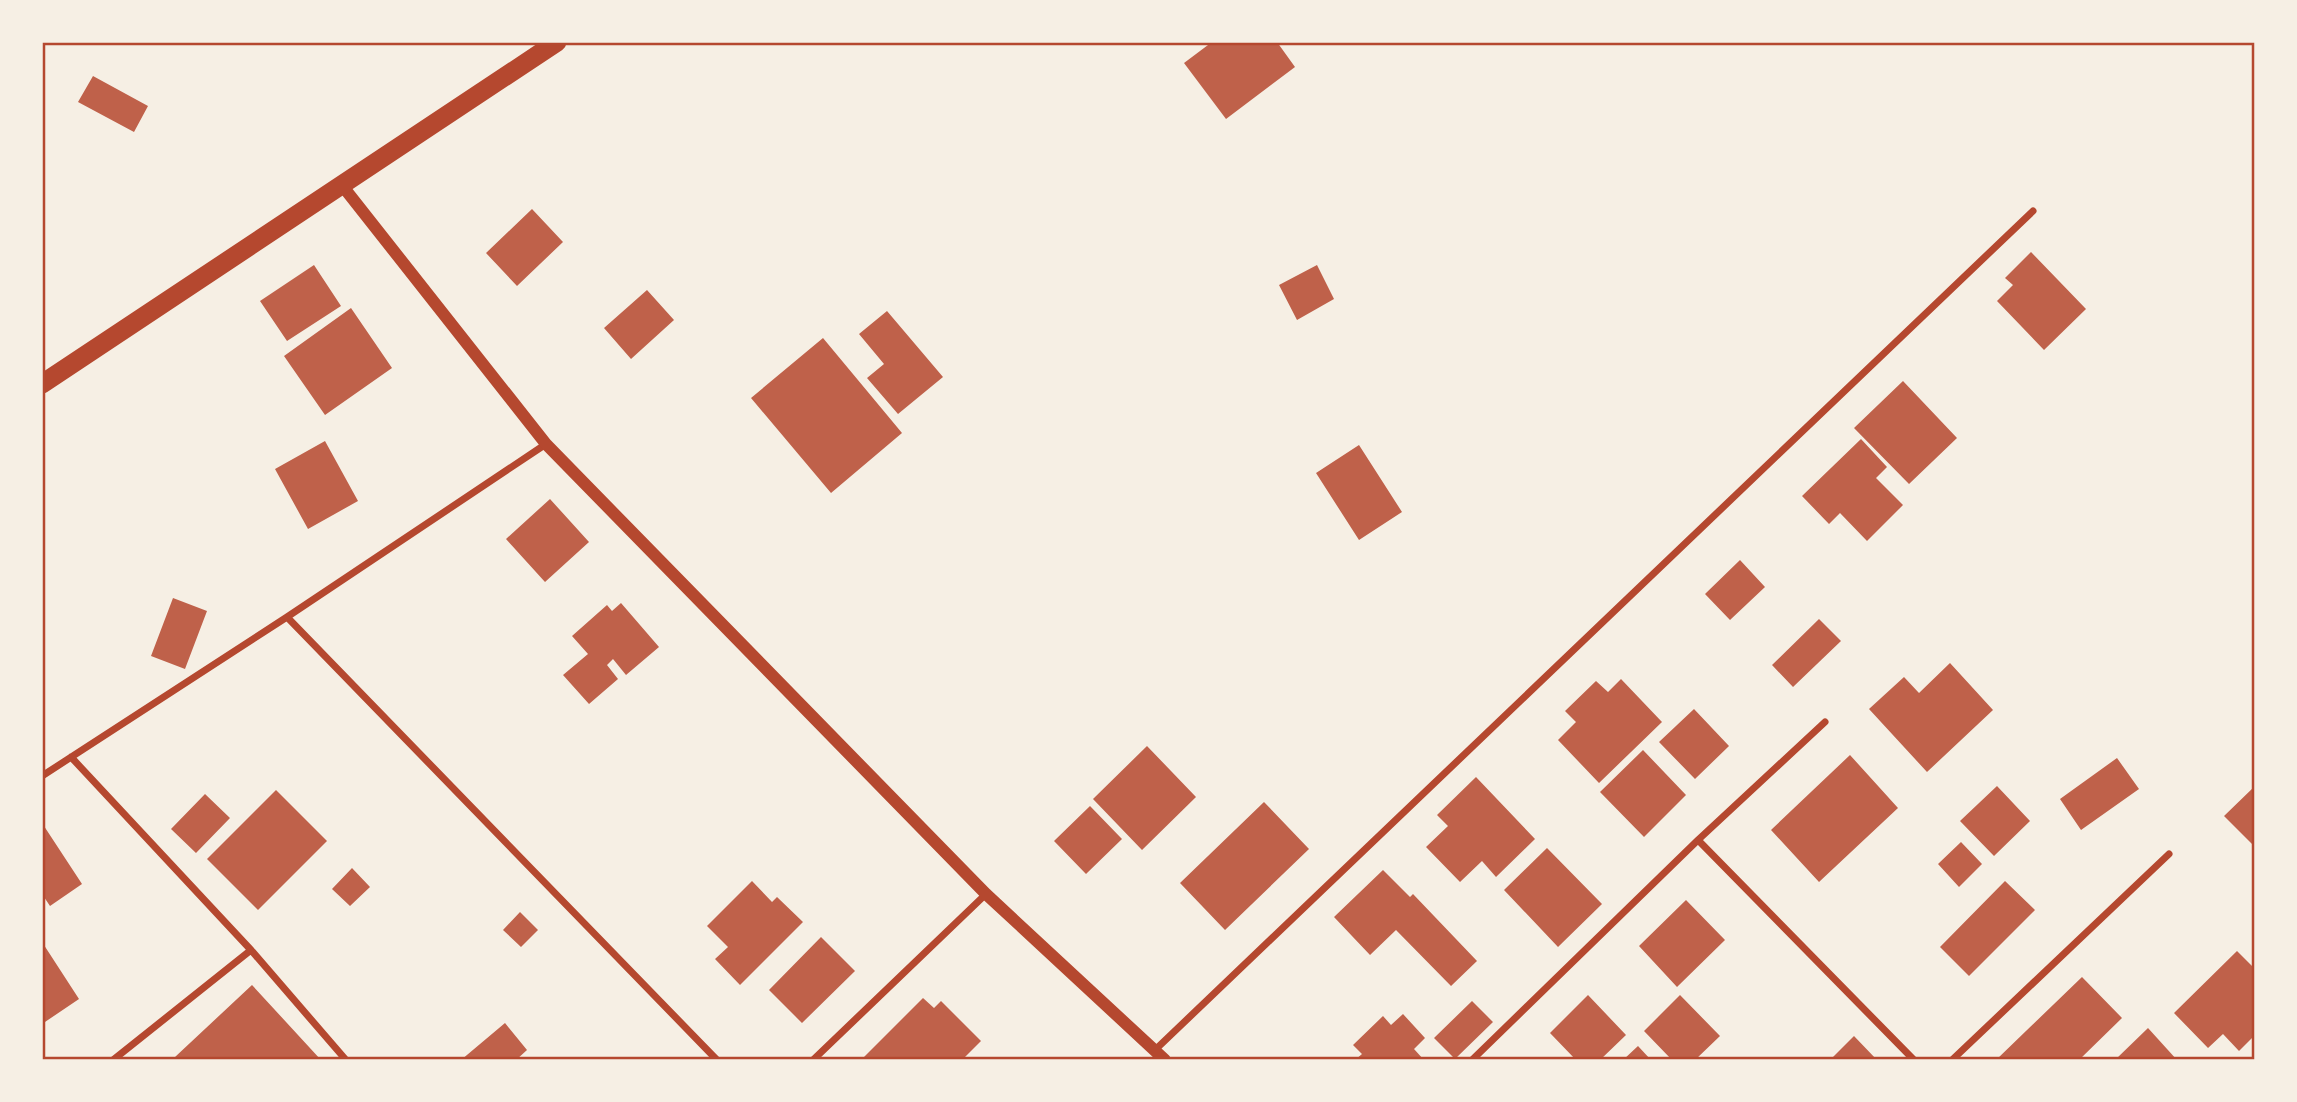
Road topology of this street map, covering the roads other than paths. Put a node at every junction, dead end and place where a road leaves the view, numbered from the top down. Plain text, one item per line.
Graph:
1 (557, 42) edge
2 (341, 184) junction
3 (2033, 211) dead end
4 (42, 384) edge
5 (546, 444) junction
6 (288, 618) junction
7 (1825, 722) dead end
8 (71, 757) junction
9 (42, 776) edge
10 (1699, 840) junction
11 (2169, 854) dead end
12 (986, 894) junction
13 (251, 950) junction
14 (1155, 1050) junction
15 (113, 1060) edge
16 (346, 1060) edge
17 (717, 1060) edge
18 (813, 1060) edge
19 (1165, 1060) edge
20 (1472, 1060) edge
21 (1914, 1060) edge
22 (1952, 1060) edge

1 - 2 highway
2 - 4 highway
2 - 5 street
3 - 14 street
5 - 6 street
5 - 12 street
6 - 8 street
6 - 17 street
7 - 10 street
8 - 9 street
8 - 13 street
10 - 20 street
10 - 21 street
11 - 22 street
12 - 14 street
12 - 18 street
13 - 15 street
13 - 16 street
14 - 19 street

